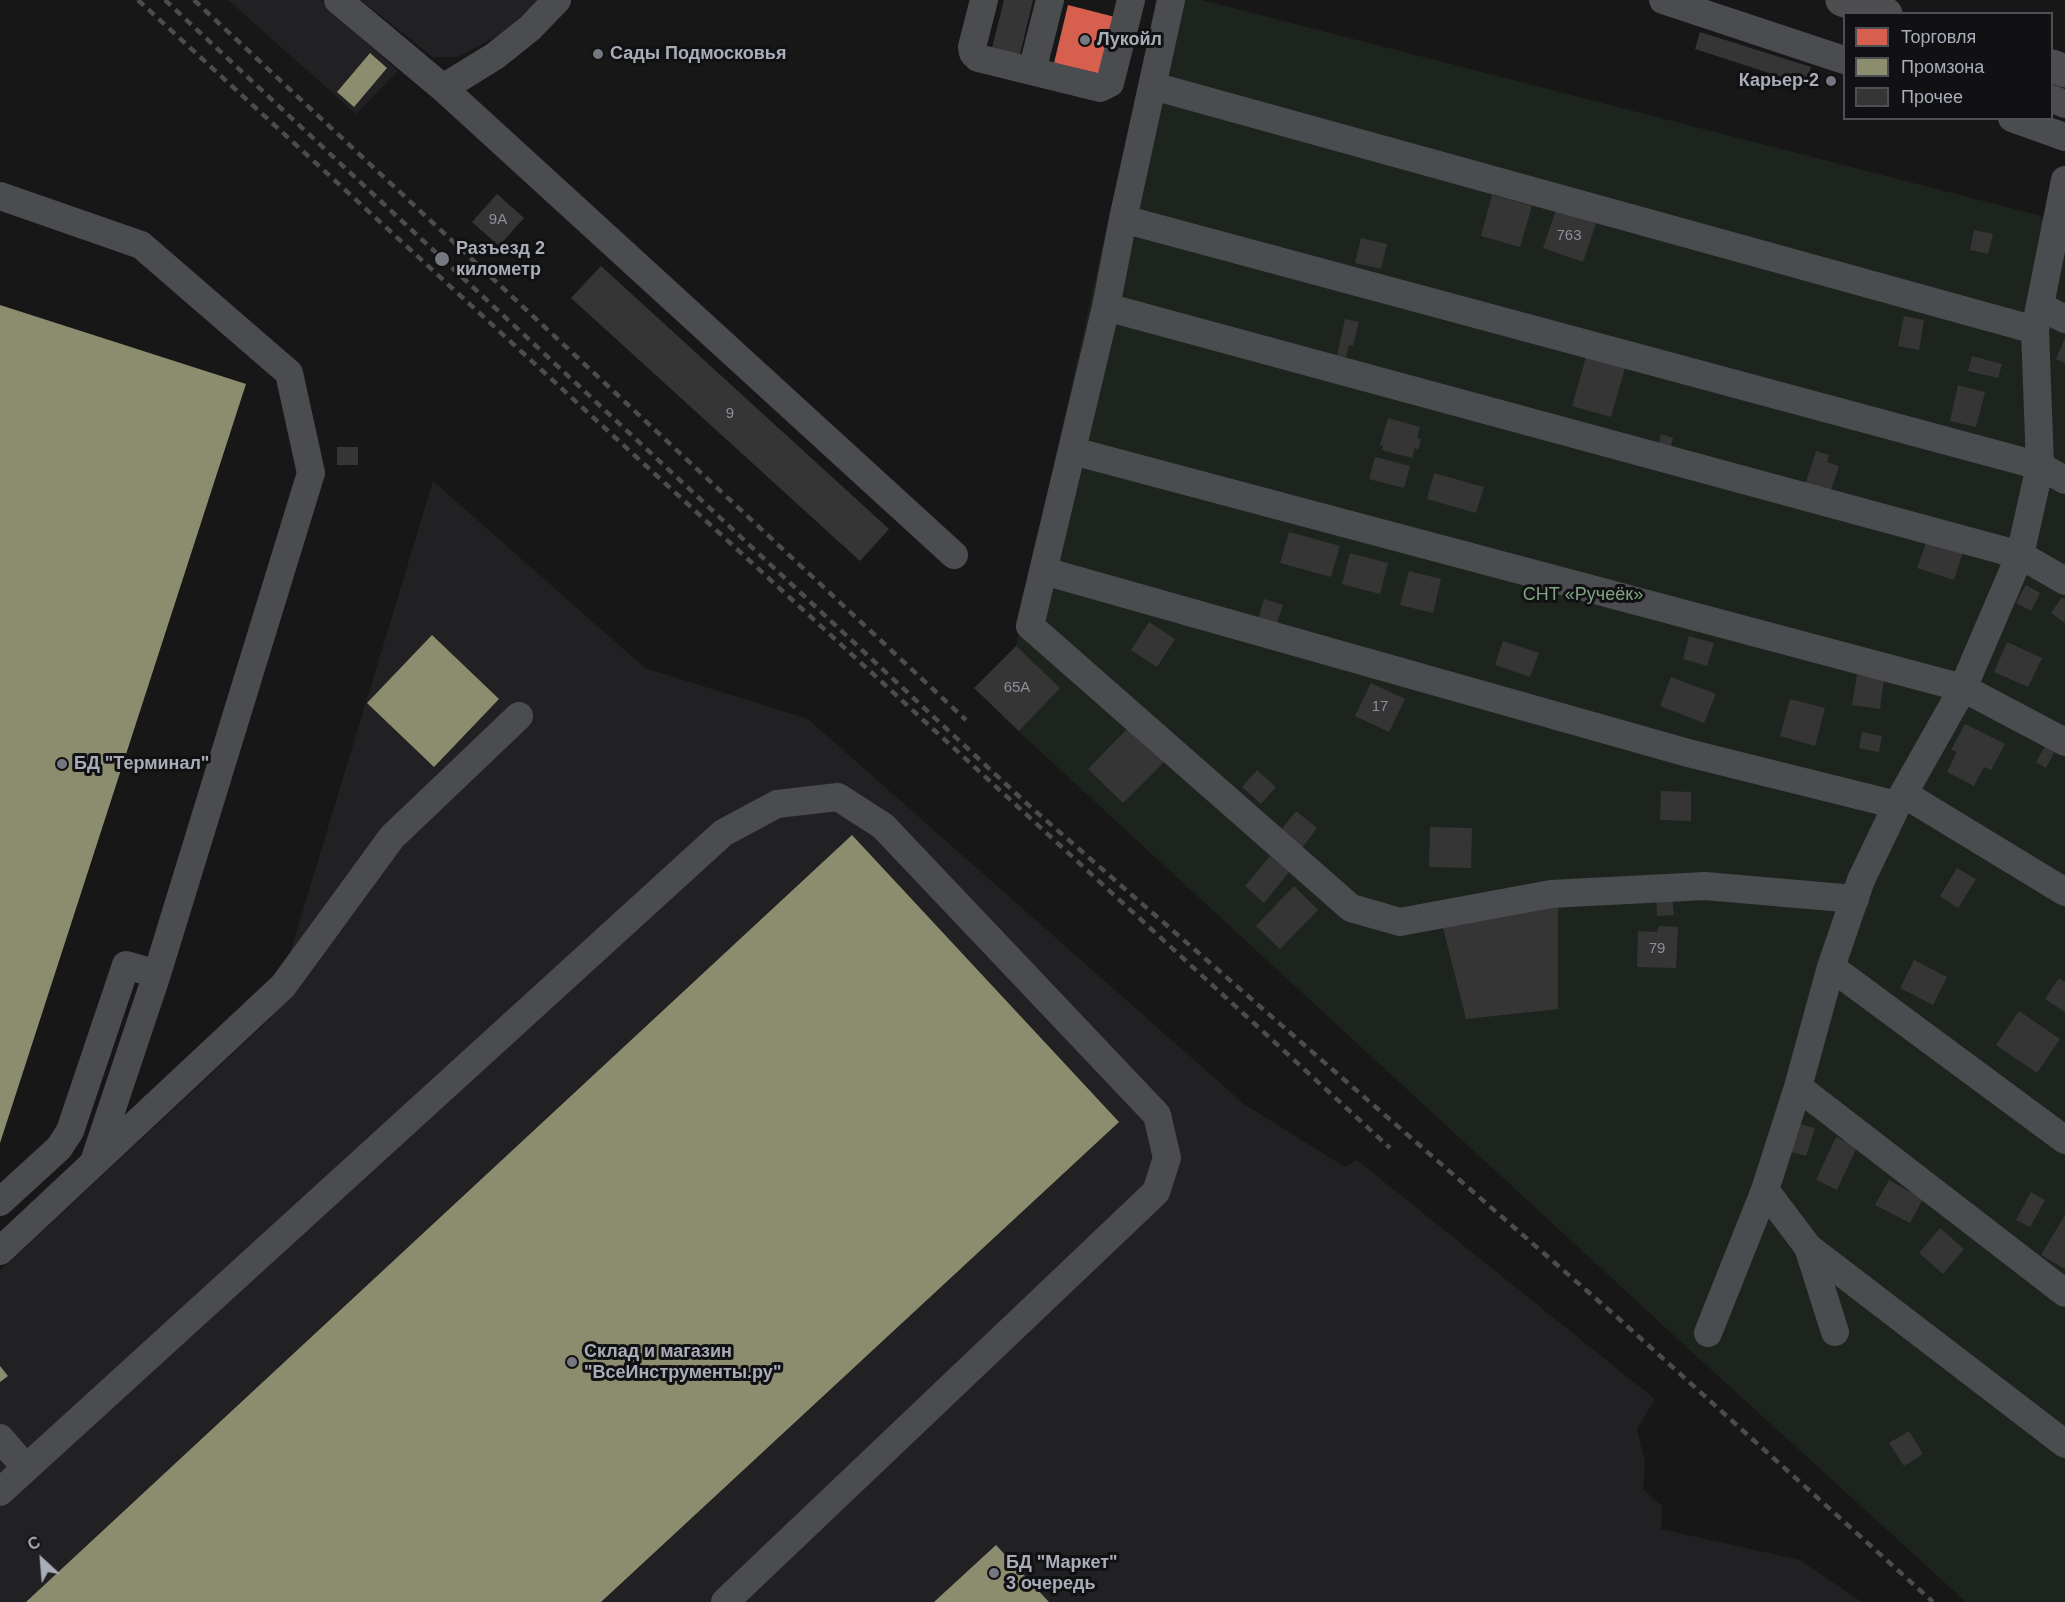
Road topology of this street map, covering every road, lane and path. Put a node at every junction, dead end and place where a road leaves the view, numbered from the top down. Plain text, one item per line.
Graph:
1 (338, 0) edge
2 (557, 0) edge
3 (984, 0) edge
4 (1050, 0) edge
5 (1131, 0) edge
6 (1171, 0) edge
7 (1663, 0) edge
8 (1843, 59) edge
9 (1032, 71) junction
10 (1153, 86) junction
11 (443, 88) junction
12 (2018, 120) edge
13 (2065, 137) edge
14 (2065, 180) edge
15 (0, 196) edge
16 (1123, 219) junction
17 (1106, 307) junction
18 (2038, 318) junction
19 (2065, 319) edge
20 (1073, 451) junction
21 (2040, 466) junction
22 (2065, 480) edge
23 (954, 555) dead end
24 (2020, 555) junction
25 (1044, 571) junction
26 (2065, 581) edge
27 (1963, 688) junction
28 (519, 716) dead end
29 (2065, 742) edge
30 (1901, 799) junction
31 (2065, 892) edge
32 (1855, 899) junction
33 (1832, 967) junction
34 (157, 974) junction
35 (1798, 1087) junction
36 (2065, 1140) edge
37 (93, 1164) junction
38 (1766, 1190) junction
39 (0, 1202) edge
40 (1808, 1247) junction
41 (0, 1251) edge
42 (2065, 1293) edge
43 (1835, 1332) dead end
44 (1708, 1333) dead end
45 (0, 1438) edge
46 (2065, 1444) edge
47 (27, 1468) junction
48 (0, 1492) edge
49 (725, 1602) edge

1 - 11 street
2 - 11 street
3 - 9 street
4 - 9 street
5 - 9 street
6 - 10 street
7 - 8 street
10 - 16 street
10 - 18 street
11 - 23 street
12 - 13 street
14 - 18 street
15 - 34 street
16 - 17 street
16 - 21 street
17 - 20 street
17 - 24 street
18 - 19 street
18 - 21 street
20 - 25 street
20 - 27 street
21 - 22 street
21 - 24 street
24 - 26 street
24 - 27 street
25 - 30 street
25 - 32 street
27 - 29 street
27 - 30 street
28 - 37 street
30 - 31 street
30 - 32 street
32 - 33 street
33 - 35 street
33 - 36 street
34 - 37 street
34 - 39 street
35 - 38 street
35 - 42 street
37 - 41 street
38 - 40 street
38 - 44 street
40 - 43 street
40 - 46 street
45 - 47 street
47 - 48 street
47 - 49 street

